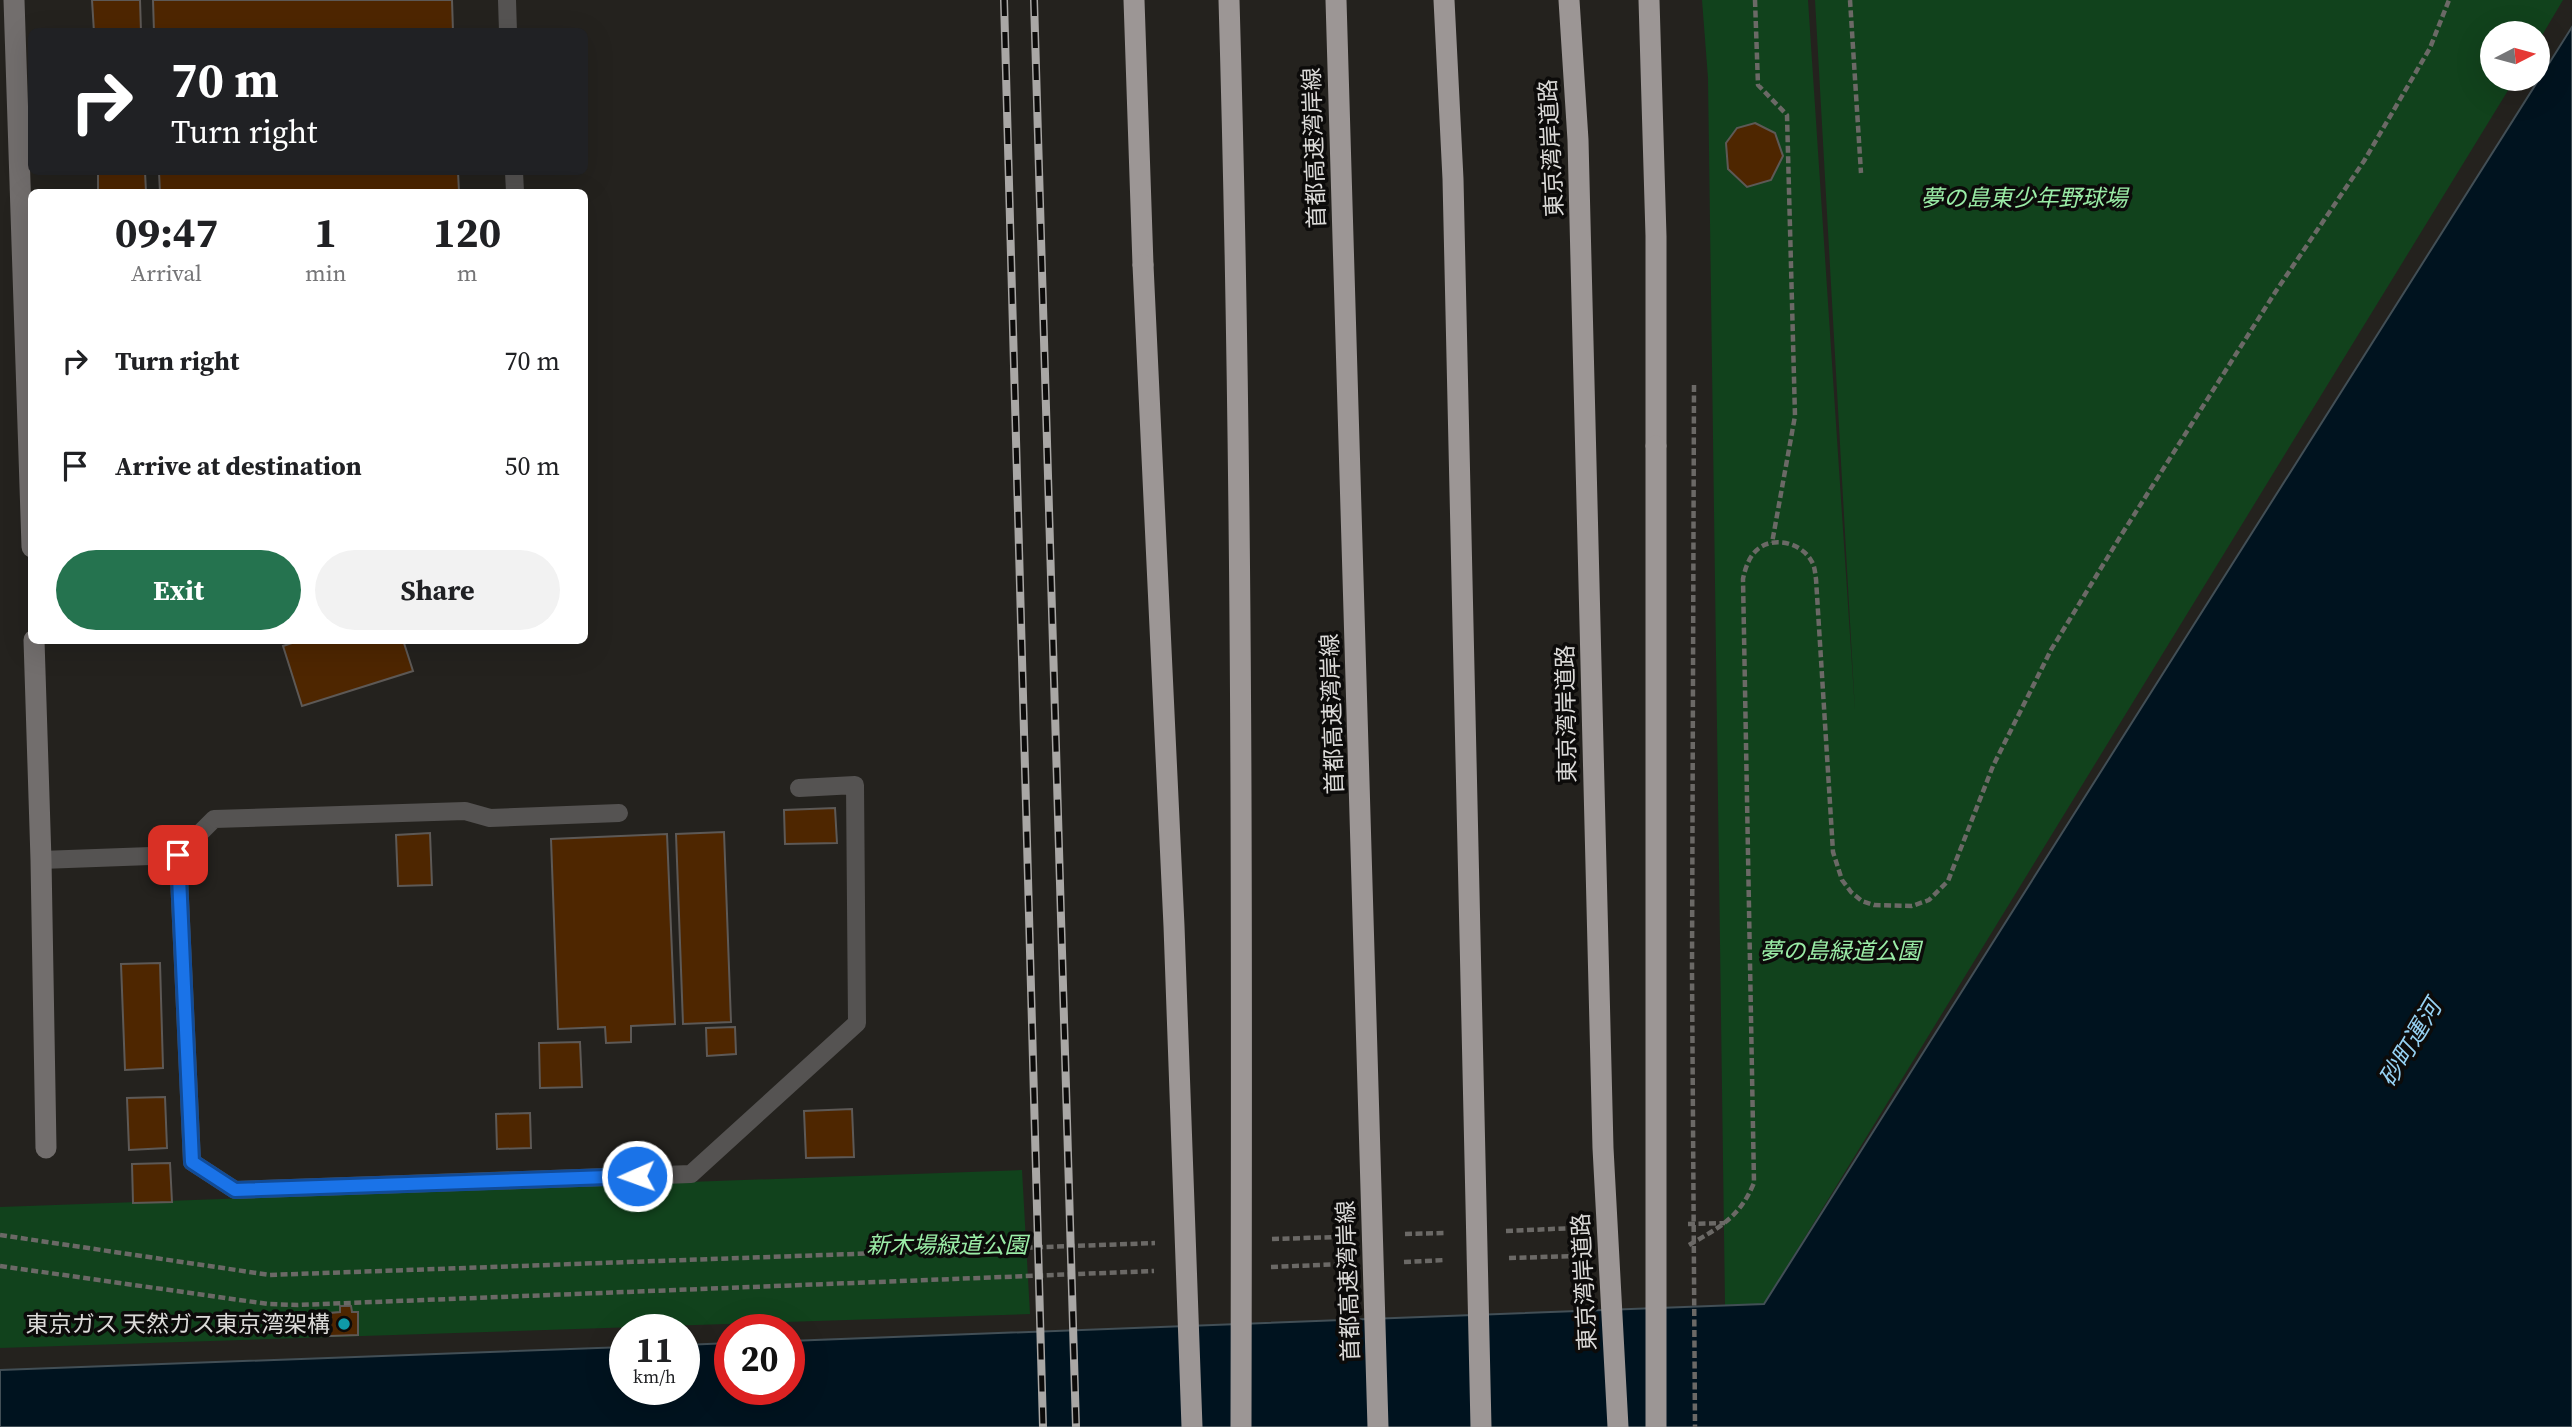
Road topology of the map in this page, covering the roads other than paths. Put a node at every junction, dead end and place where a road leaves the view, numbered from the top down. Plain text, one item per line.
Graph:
1 (14, 0) edge
2 (507, 0) edge
3 (1134, 0) edge
4 (1229, 0) edge
5 (1336, 0) edge
6 (1444, 0) edge
7 (1569, 0) edge
8 (1649, 0) edge
9 (509, 28) edge
10 (28, 425) edge
11 (34, 644) edge
12 (799, 788) dead end
13 (619, 813) dead end
14 (178, 855) junction
15 (41, 860) junction
16 (46, 1147) dead end
17 (1192, 1427) edge
18 (1241, 1427) edge
19 (1378, 1427) edge
20 (1481, 1427) edge
21 (1618, 1427) edge
22 (1656, 1427) edge

1 - 10 street
2 - 9 lane
3 - 17 highway, bridge
4 - 18 highway, bridge
5 - 19 highway, 首都高速湾岸線, bridge
6 - 20 highway, bridge
7 - 21 highway, 東京湾岸道路, bridge
8 - 22 highway, bridge
11 - 15 street
12 - 14 lane
13 - 14 lane
14 - 15 lane
15 - 16 street

